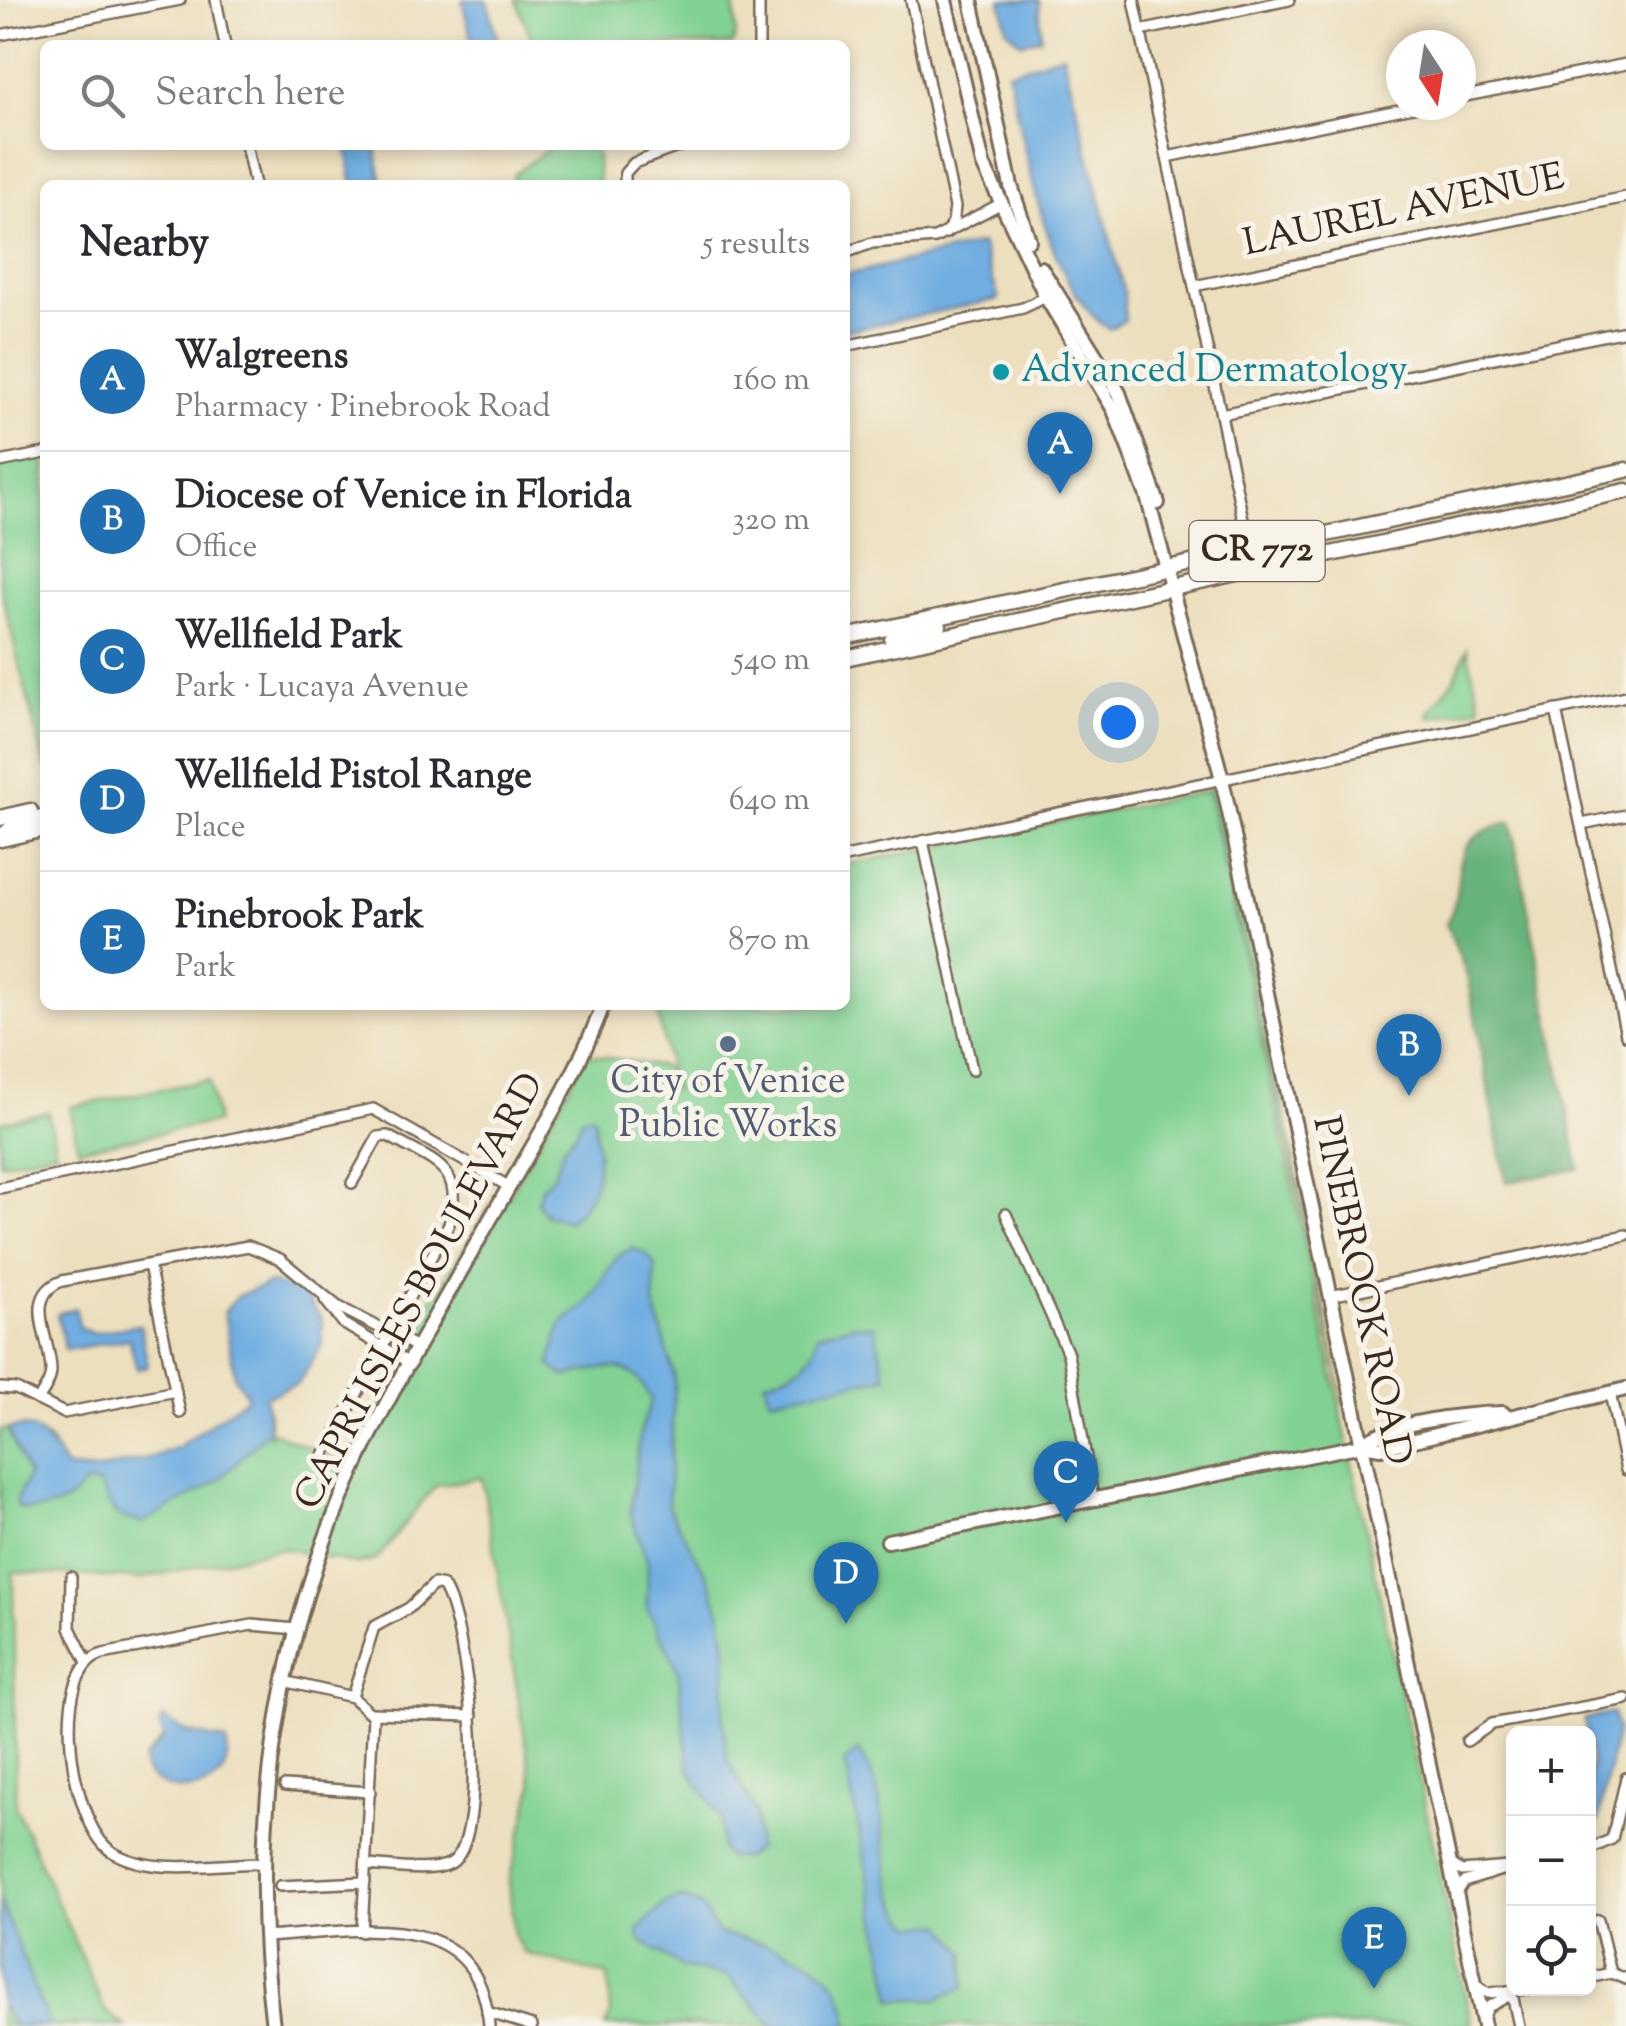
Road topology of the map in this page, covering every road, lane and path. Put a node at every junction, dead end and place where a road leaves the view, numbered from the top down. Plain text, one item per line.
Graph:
1 (180, 0) edge
2 (216, 0) edge
3 (760, 0) edge
4 (912, 0) edge
5 (945, 0) edge
6 (972, 0) edge
7 (1134, 0) edge
8 (1289, 0) edge
9 (1140, 31) junction
10 (0, 35) edge
11 (224, 40) edge
12 (759, 40) edge
13 (1626, 64) edge
14 (1476, 94) edge
15 (1386, 113) edge
16 (247, 150) edge
17 (669, 150) edge
18 (1167, 157) junction
19 (254, 180) edge
20 (624, 180) edge
21 (1626, 197) edge
22 (1002, 203) junction
23 (955, 207) junction
24 (972, 216) junction
25 (946, 233) junction
26 (850, 250) edge
27 (1194, 286) junction
28 (1046, 297) junction
29 (1626, 330) edge
30 (850, 345) edge
31 (1221, 414) junction
32 (40, 454) edge
33 (1138, 456) junction
34 (0, 462) edge
35 (1626, 470) edge
36 (1626, 491) edge
37 (1250, 552) junction
38 (1167, 570) junction
39 (1172, 589) junction
40 (968, 611) junction
41 (888, 628) junction
42 (850, 636) edge
43 (880, 650) junction
44 (850, 652) edge
45 (850, 653) edge
46 (1626, 696) edge
47 (1556, 710) junction
48 (1222, 779) junction
49 (40, 809) edge
50 (1626, 815) edge
51 (0, 818) edge
52 (40, 818) edge
53 (1582, 824) junction
54 (40, 830) edge
55 (0, 839) edge
56 (923, 841) junction
57 (850, 857) edge
58 (600, 1010) edge
59 (1626, 1035) edge
60 (972, 1070) dead end
61 (352, 1183) dead end
62 (508, 1186) junction
63 (0, 1188) edge
64 (1006, 1214) dead end
65 (1626, 1235) edge
66 (149, 1265) junction
67 (1330, 1296) junction
68 (324, 1298) junction
69 (390, 1333) junction
70 (382, 1348) junction
71 (419, 1348) junction
72 (410, 1364) junction
73 (0, 1388) edge
74 (1626, 1390) edge
75 (176, 1391) junction
76 (1610, 1393) junction
77 (38, 1400) junction
78 (180, 1412) dead end
79 (1362, 1444) junction
80 (320, 1462) dead end
81 (1626, 1470) edge
82 (1093, 1498) junction
83 (888, 1540) dead end
84 (71, 1577) dead end
85 (296, 1629) junction
86 (86, 1660) junction
87 (284, 1682) junction
88 (352, 1697) junction
89 (1626, 1699) edge
90 (372, 1713) junction
91 (472, 1716) junction
92 (1468, 1741) dead end
93 (1626, 1778) edge
94 (285, 1786) dead end
95 (370, 1792) junction
96 (1596, 1846) edge
97 (1449, 1860) junction
98 (262, 1863) junction
99 (366, 1865) junction
100 (1506, 1867) edge
101 (1506, 1868) edge
102 (365, 1882) junction
103 (280, 1886) dead end
104 (1456, 1894) junction
105 (1598, 1920) dead end
106 (362, 1932) junction
107 (264, 1937) junction
108 (1611, 1973) junction
109 (1596, 1976) edge
110 (1626, 1980) edge
111 (1474, 1981) junction
112 (1506, 1994) edge
113 (1511, 1996) edge
114 (1512, 1996) edge
115 (487, 2012) junction
116 (1483, 2024) edge
117 (273, 2026) edge
118 (488, 2026) edge
119 (532, 2026) edge
120 (1518, 2026) edge

1 - 10 street
2 - 11 street
3 - 12 street
4 - 23 street
5 - 22 street, PINEBROOK ROAD
6 - 33 street, PINEBROOK ROAD
7 - 9 street
8 - 9 street
9 - 18 street
13 - 14 street
15 - 18 street
16 - 19 street
17 - 20 street
18 - 27 street
21 - 27 street, LAUREL AVENUE
22 - 24 street
22 - 28 street, PINEBROOK ROAD
23 - 24 street
23 - 25 street
24 - 25 street
25 - 26 street
27 - 31 street
28 - 30 street
28 - 33 street, PINEBROOK ROAD
29 - 31 street
31 - 37 street
32 - 34 street
33 - 38 street, PINEBROOK ROAD
35 - 37 main road, CR 772
36 - 39 main road, CR 772
37 - 38 main road, CR 772
38 - 39 street, PINEBROOK ROAD
38 - 40 main road, CR 772
39 - 43 main road, CR 772
39 - 48 street, PINEBROOK ROAD
40 - 41 main road, CR 772
40 - 43 main road
41 - 42 main road, CR 772
41 - 44 main road
43 - 45 main road, CR 772
46 - 47 street
47 - 48 street
47 - 53 street
48 - 56 street
48 - 67 street, PINEBROOK ROAD
49 - 51 main road
50 - 53 street
52 - 55 main road
53 - 59 street
54 - 55 main road
56 - 57 street
56 - 60 street
58 - 62 street, CAPRI ISLES BOULEVARD
61 - 69 street
62 - 63 street
62 - 71 street, CAPRI ISLES BOULEVARD
64 - 82 street
65 - 67 street
66 - 68 street
66 - 75 street
66 - 77 street
67 - 79 street, PINEBROOK ROAD
68 - 69 street
68 - 70 street
69 - 70 street
69 - 71 street
70 - 72 street
70 - 80 street
71 - 72 street, CAPRI ISLES BOULEVARD
72 - 85 street, CAPRI ISLES BOULEVARD
73 - 77 street
74 - 76 street
75 - 77 street
75 - 78 street
76 - 79 street
76 - 81 street
79 - 82 street
79 - 97 street, PINEBROOK ROAD
82 - 83 street
84 - 86 street
85 - 86 street
85 - 87 street, CAPRI ISLES BOULEVARD
86 - 98 street
87 - 88 street
87 - 98 street, CAPRI ISLES BOULEVARD
88 - 90 street
88 - 91 street
89 - 92 street
90 - 91 street
90 - 95 street
91 - 99 street
93 - 96 street
94 - 95 street
95 - 99 street
97 - 100 street
97 - 104 street, PINEBROOK ROAD
98 - 107 street, CAPRI ISLES BOULEVARD
99 - 102 street
101 - 104 street
102 - 103 street
102 - 106 street
104 - 111 street, PINEBROOK ROAD
105 - 108 street
106 - 107 street
106 - 115 street
107 - 117 street, CAPRI ISLES BOULEVARD
108 - 109 street
108 - 110 street
111 - 112 street
111 - 116 street, PINEBROOK ROAD
113 - 116 street
114 - 120 street
115 - 118 street
115 - 119 street

